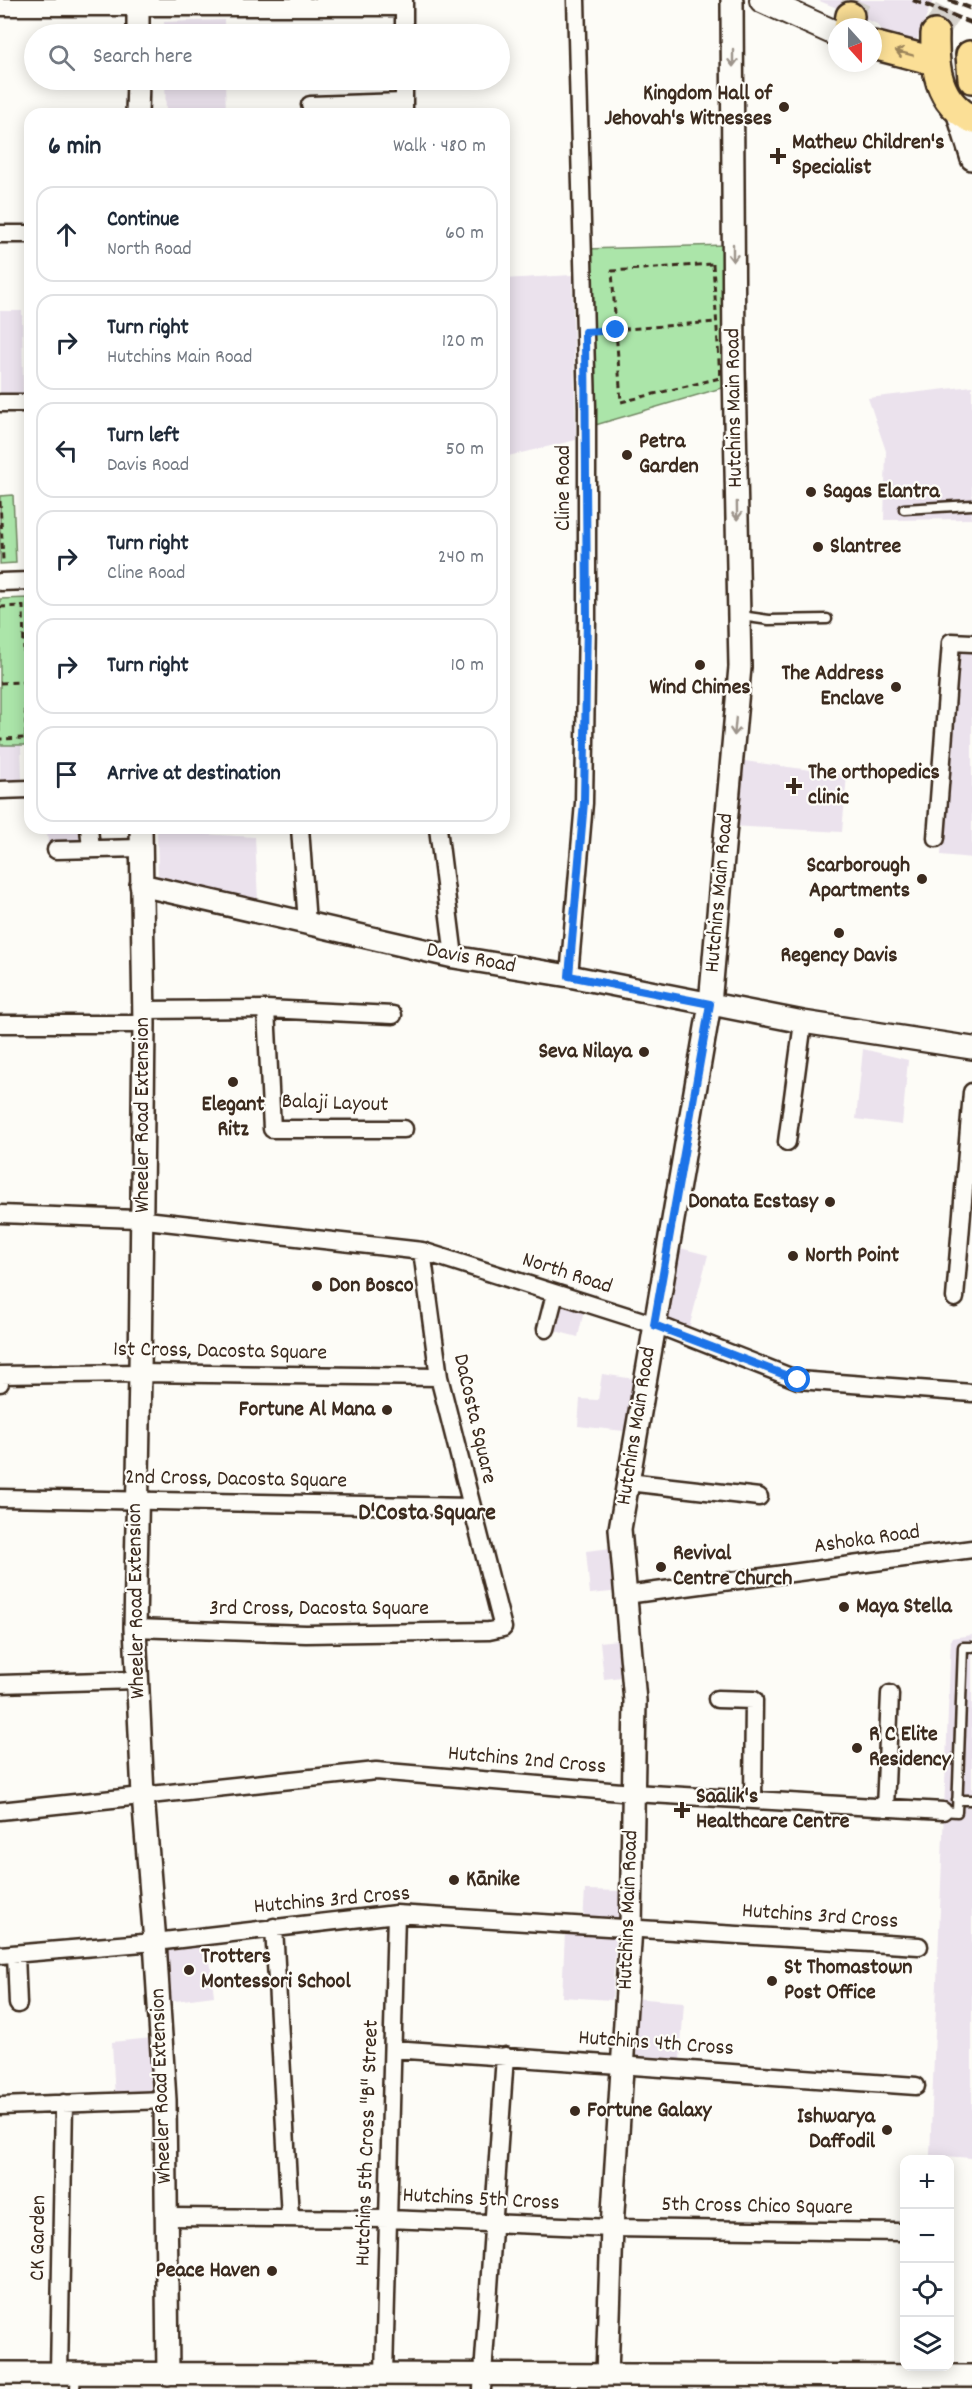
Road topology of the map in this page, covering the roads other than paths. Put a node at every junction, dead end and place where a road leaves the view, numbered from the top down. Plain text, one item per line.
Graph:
1 (576, 0) edge
2 (732, 0) edge
3 (762, 0) edge
4 (404, 3) edge
5 (138, 4) edge
6 (0, 7) edge
7 (828, 21) edge
8 (138, 24) edge
9 (404, 24) edge
10 (935, 34) tunnel mouth
11 (882, 47) edge
12 (934, 61) junction
13 (138, 90) edge
14 (404, 90) edge
15 (310, 105) dead end
16 (137, 108) edge
17 (404, 108) edge
18 (964, 115) edge
19 (972, 159) edge
20 (0, 234) edge
21 (24, 234) edge
22 (0, 403) edge
23 (24, 403) edge
24 (972, 505) edge
25 (904, 509) dead end
26 (24, 580) edge
27 (0, 582) edge
28 (739, 615) junction
29 (827, 619) dead end
30 (972, 643) edge
31 (24, 789) edge
32 (0, 790) edge
33 (90, 834) edge
34 (300, 834) edge
35 (439, 834) edge
36 (141, 838) edge
37 (936, 838) dead end
38 (91, 849) junction
39 (56, 850) dead end
40 (141, 885) junction
41 (307, 923) junction
42 (454, 957) junction
43 (569, 976) junction
44 (710, 1004) junction
45 (266, 1009) junction
46 (393, 1015) dead end
47 (143, 1017) junction
48 (803, 1022) junction
49 (0, 1024) edge
50 (972, 1048) edge
51 (972, 1092) edge
52 (404, 1129) dead end
53 (787, 1142) dead end
54 (0, 1214) edge
55 (142, 1220) junction
56 (422, 1251) junction
57 (555, 1294) junction
58 (956, 1298) dead end
59 (654, 1325) junction
60 (546, 1329) dead end
61 (141, 1373) junction
62 (0, 1375) edge
63 (439, 1377) junction
64 (0, 1383) edge
65 (972, 1393) edge
66 (628, 1482) junction
67 (759, 1497) dead end
68 (0, 1498) edge
69 (136, 1500) junction
70 (471, 1507) junction
71 (972, 1549) edge
72 (626, 1595) junction
73 (135, 1628) junction
74 (503, 1628) joint
75 (972, 1647) edge
76 (137, 1680) junction
77 (1, 1685) edge
78 (890, 1694) dead end
79 (717, 1699) dead end
80 (633, 1793) junction
81 (143, 1795) junction
82 (753, 1800) junction
83 (957, 1800) junction
84 (972, 1800) edge
85 (885, 1808) junction
86 (0, 1810) edge
87 (943, 1811) joint
88 (396, 1914) junction
89 (274, 1927) junction
90 (631, 1927) junction
91 (155, 1942) junction
92 (920, 1946) dead end
93 (8, 1955) edge
94 (18, 2004) dead end
95 (393, 2049) junction
96 (505, 2056) junction
97 (622, 2064) junction
98 (916, 2086) dead end
99 (165, 2100) junction
100 (64, 2103) junction
101 (0, 2106) edge
102 (167, 2217) junction
103 (290, 2218) junction
104 (388, 2219) junction
105 (493, 2225) junction
106 (612, 2228) junction
107 (900, 2232) edge
108 (0, 2373) edge
109 (384, 2374) junction
110 (972, 2376) edge
111 (70, 2379) edge
112 (168, 2381) edge
113 (286, 2382) edge
114 (363, 2382) edge
115 (482, 2382) edge
116 (606, 2382) edge

1 - 43 street, Cline Road
2 -> 28 street, Hutchins Main Road
3 - 7 main road
4 - 5 street
4 - 9 street
5 - 6 street
5 - 8 street
10 - 12 main road
12 -> 11 main road
12 - 18 main road
13 - 16 street
14 - 17 street
15 - 17 street
18 - 19 street
20 - 21 street
22 - 23 street
24 - 25 lane
26 - 27 street
28 - 29 lane
28 -> 44 street, Hutchins Main Road
30 - 37 street
31 - 32 street
33 - 38 street
34 - 41 street
35 - 42 street
36 - 38 street
36 - 40 street, Wheeler Road Extension
38 - 39 street
40 - 41 street, Davis Road
40 - 47 street, Wheeler Road Extension
41 - 42 street, Davis Road
42 - 43 street, Davis Road
43 - 44 street, Davis Road
44 - 48 street, Davis Road
44 - 59 street, Hutchins Main Road
45 - 46 street
45 - 47 street
45 - 52 street, Balaji Layout
47 - 49 street
47 - 55 street, Wheeler Road Extension
48 - 50 street, Davis Road
48 - 53 street
51 - 58 street
54 - 55 street, North Road
55 - 56 street, North Road
55 - 61 street, Wheeler Road Extension
56 - 57 street, North Road
56 - 63 street, DaCosta Square
57 - 59 street, North Road
57 - 60 street
59 - 65 street, North Road
59 - 66 street, Hutchins Main Road
61 - 62 street, 1st Cross, Dacosta Square
61 - 63 street, 1st Cross, Dacosta Square
61 - 69 street, Wheeler Road Extension
62 - 64 street
63 - 70 street, DaCosta Square
66 - 67 street
66 - 72 street, Hutchins Main Road
68 - 69 street, 2nd Cross, Dacosta Square
69 - 70 street, 2nd Cross, Dacosta Square
69 - 73 street, Wheeler Road Extension
70 - 74 street, DaCosta Square
71 - 72 street, Ashoka Road
72 - 80 street, Hutchins Main Road
73 - 74 street, 3rd Cross, Dacosta Square
73 - 76 street, Wheeler Road Extension
75 - 83 lane
76 - 77 street
76 - 81 street, Wheeler Road Extension
78 - 85 street
79 - 82 street
80 - 81 street, Hutchins 2nd Cross
80 - 82 street, Hutchins 2nd Cross
80 - 90 street, Hutchins Main Road
81 - 86 street, Hutchins 2nd Cross
81 - 91 street, Wheeler Road Extension
82 - 85 street, Hutchins 2nd Cross
83 - 84 lane
83 - 87 lane, Hutchins 2nd Cross
85 - 87 street, Hutchins 2nd Cross
88 - 89 street, Hutchins 3rd Cross
88 - 90 street, Hutchins 3rd Cross
88 - 95 street, Hutchins 5th Cross "B" Street
89 - 91 street, Hutchins 3rd Cross
89 - 103 street
90 - 92 street, Hutchins 3rd Cross
90 - 97 street, Hutchins Main Road
91 - 93 street, Hutchins 3rd Cross
91 - 99 street, Wheeler Road Extension
93 - 94 street
95 - 96 street, Hutchins 4th Cross
95 - 104 street, Hutchins 5th Cross "B" Street
96 - 97 street, Hutchins 4th Cross
96 - 105 street
97 - 98 street, Hutchins 4th Cross
97 - 106 street, Hutchins Main Road
99 - 100 street
99 - 102 street, Wheeler Road Extension
100 - 101 street
100 - 111 street, CK Garden
102 - 103 street, Hutchins 5th Cross
102 - 112 street, Wheeler Road Extension
103 - 104 street, Hutchins 5th Cross
104 - 105 street, Hutchins 5th Cross
104 - 109 street, Hutchins 5th Cross "B" Street
105 - 106 street, Hutchins 5th Cross
105 - 115 street
106 - 107 street, 5th Cross Chico Square
106 - 116 street, Hutchins Main Road
108 - 111 street
109 - 114 street
109 - 115 street
110 - 116 street
111 - 112 street
112 - 113 street
113 - 114 street
115 - 116 street

